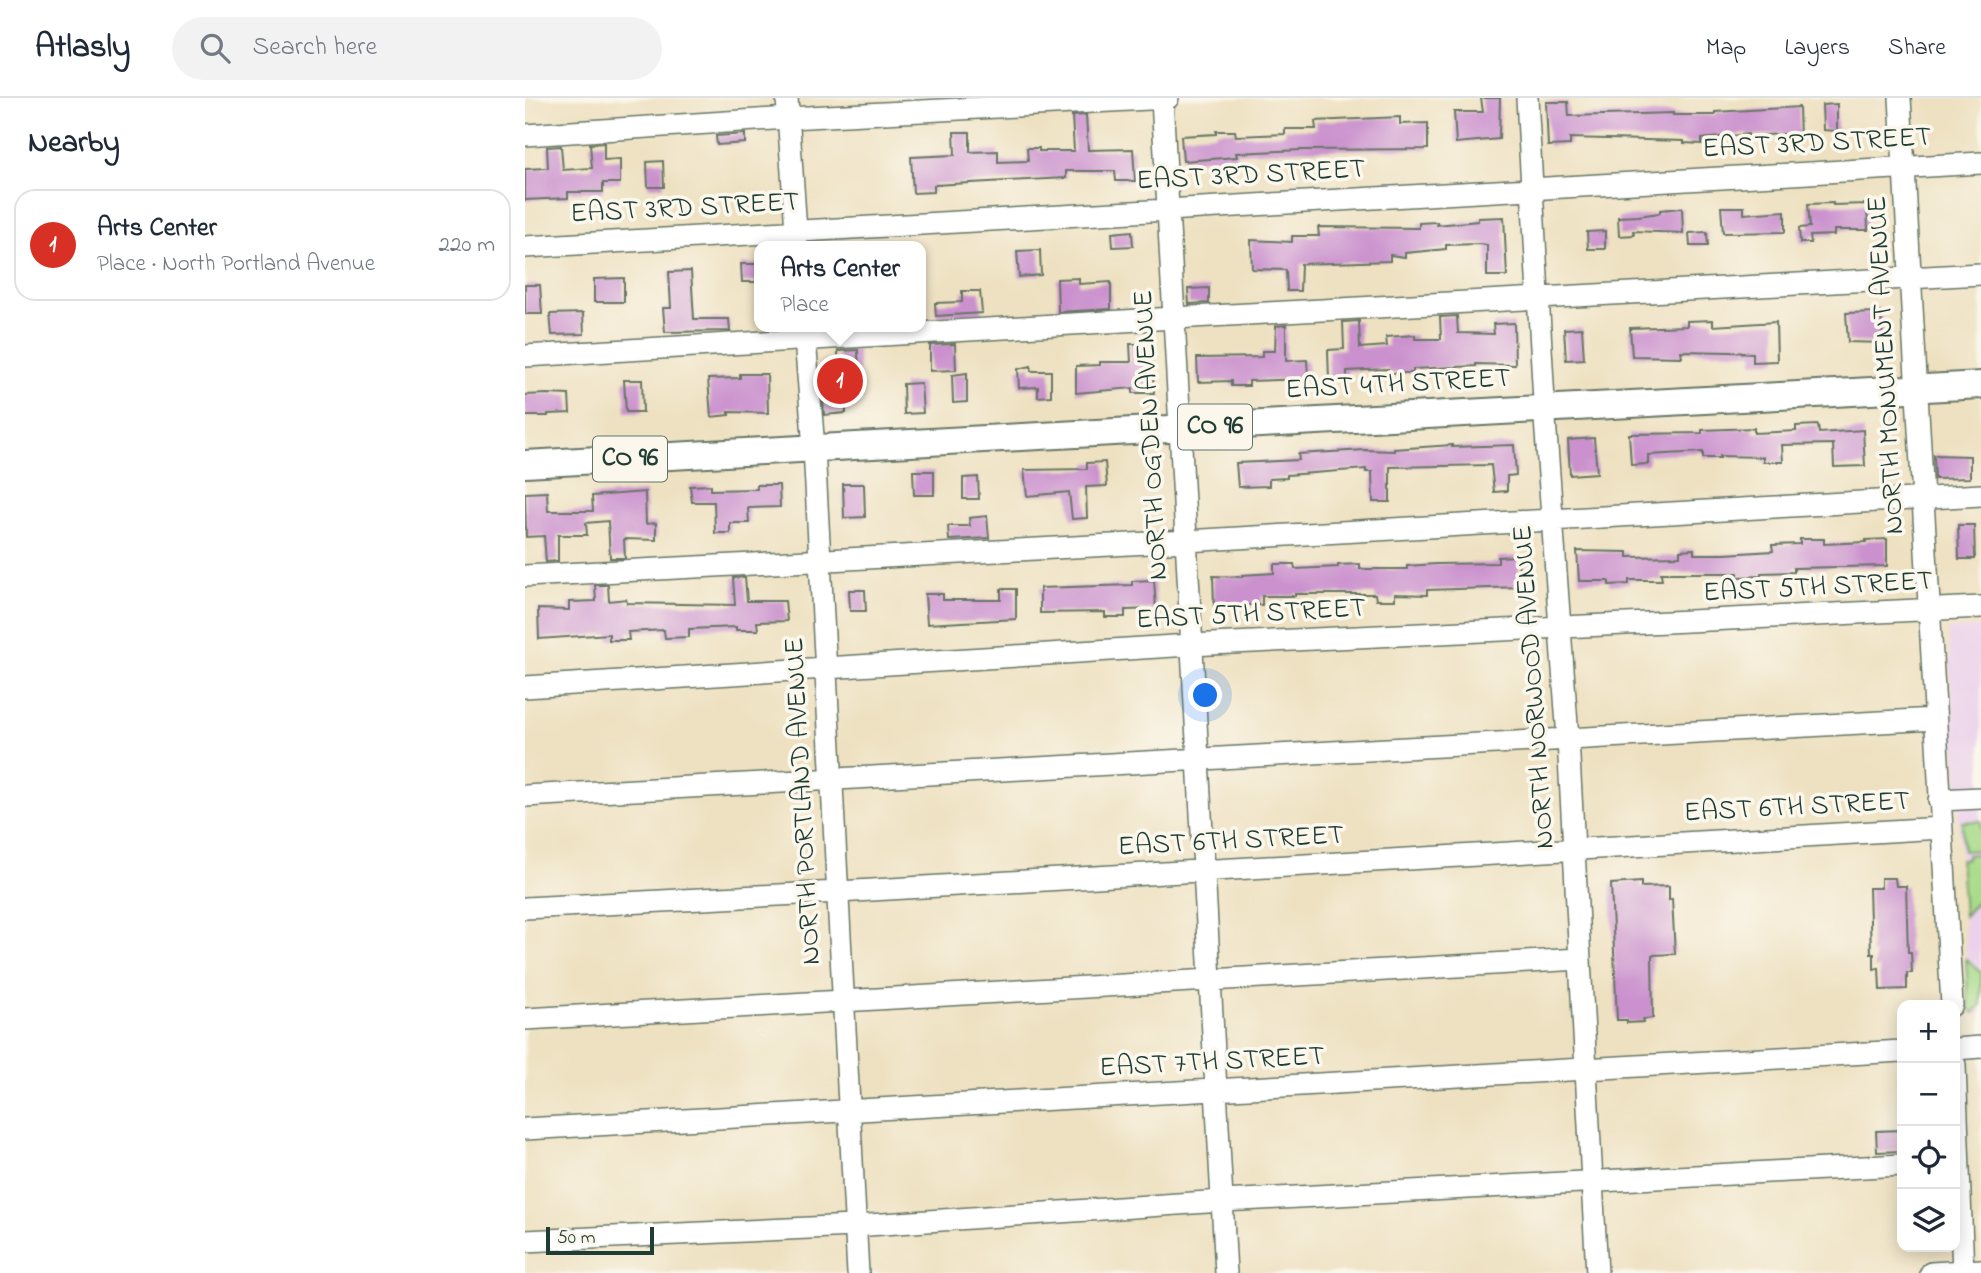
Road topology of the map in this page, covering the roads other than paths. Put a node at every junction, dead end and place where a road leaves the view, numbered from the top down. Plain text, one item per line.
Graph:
1 (1162, 98) edge
2 (1168, 98) edge
3 (1527, 98) edge
4 (1900, 98) edge
5 (788, 108) edge
6 (525, 135) edge
7 (1981, 163) edge
8 (1903, 167) junction
9 (1534, 188) junction
10 (1170, 209) junction
11 (797, 239) edge
12 (525, 247) edge
13 (1981, 274) edge
14 (1910, 277) junction
15 (1539, 298) junction
16 (1174, 317) junction
17 (926, 328) edge
18 (827, 332) edge
19 (804, 333) edge
20 (525, 356) edge
21 (1981, 384) edge
22 (1916, 388) junction
23 (1544, 409) junction
24 (1180, 429) junction
25 (814, 448) junction
26 (525, 464) edge
27 (1981, 495) edge
28 (1922, 498) junction
29 (1553, 520) junction
30 (1186, 541) junction
31 (819, 560) junction
32 (525, 576) edge
33 (1981, 607) edge
34 (1929, 610) junction
35 (1559, 629) junction
36 (1190, 645) junction
37 (825, 668) junction
38 (525, 687) edge
39 (1935, 719) junction
40 (1567, 739) junction
41 (1199, 759) junction
42 (832, 779) junction
43 (525, 796) edge
44 (1981, 798) edge
45 (1939, 800) junction
46 (1941, 828) junction
47 (1574, 849) junction
48 (1205, 872) junction
49 (838, 892) junction
50 (525, 908) edge
51 (1580, 959) junction
52 (1212, 980) junction
53 (1952, 1000) edge
54 (842, 1001) junction
55 (525, 1019) edge
56 (1981, 1047) edge
57 (1960, 1049) edge
58 (1897, 1051) edge
59 (1586, 1069) junction
60 (1217, 1090) junction
61 (850, 1113) junction
62 (525, 1129) edge
63 (1897, 1165) edge
64 (1592, 1181) junction
65 (1960, 1189) edge
66 (1223, 1201) junction
67 (854, 1226) junction
68 (525, 1241) edge
69 (1969, 1271) edge
70 (858, 1273) edge
71 (1226, 1273) edge
72 (1597, 1273) edge
73 (1931, 1273) edge

1 - 2 street
1 - 5 street
1 - 10 street, NORTH OGDEN AVENUE
3 - 9 street, NORTH NORWOOD AVENUE
4 - 8 street, NORTH MONUMENT AVENUE
5 - 6 street
5 - 11 street
7 - 8 street, EAST 3RD STREET
8 - 9 street, EAST 3RD STREET
8 - 14 street, NORTH MONUMENT AVENUE
9 - 10 street, EAST 3RD STREET
9 - 15 street, NORTH NORWOOD AVENUE
10 - 11 street, EAST 3RD STREET
10 - 16 street, NORTH OGDEN AVENUE
11 - 12 street, EAST 3RD STREET
13 - 14 street
14 - 15 street
14 - 22 street, NORTH MONUMENT AVENUE
15 - 16 street
15 - 23 street, NORTH NORWOOD AVENUE
16 - 17 street
16 - 24 street, NORTH OGDEN AVENUE
18 - 19 street
19 - 20 street
19 - 25 street, NORTH PORTLAND AVENUE
21 - 22 main road, EAST 4TH STREET / CO 96
22 - 23 main road, EAST 4TH STREET / CO 96
22 - 28 street, NORTH MONUMENT AVENUE
23 - 24 main road, EAST 4TH STREET / CO 96
23 - 29 street, NORTH NORWOOD AVENUE
24 - 25 main road, EAST 4TH STREET / CO 96
24 - 30 street, NORTH OGDEN AVENUE
25 - 26 main road, EAST 4TH STREET / CO 96
25 - 31 street, NORTH PORTLAND AVENUE
27 - 28 street
28 - 29 street
28 - 34 street, NORTH MONUMENT AVENUE
29 - 30 street
29 - 35 street, NORTH NORWOOD AVENUE
30 - 31 street
30 - 36 street, NORTH OGDEN AVENUE
31 - 32 street
31 - 37 street, NORTH PORTLAND AVENUE
33 - 34 street, EAST 5TH STREET
34 - 35 street, EAST 5TH STREET
34 - 39 street, NORTH MONUMENT AVENUE
35 - 36 street, EAST 5TH STREET
35 - 40 street, NORTH NORWOOD AVENUE
36 - 37 street, EAST 5TH STREET
36 - 41 street, NORTH OGDEN AVENUE
37 - 38 street, EAST 5TH STREET
37 - 42 street, NORTH PORTLAND AVENUE
39 - 40 street
39 - 45 street, NORTH MONUMENT AVENUE
40 - 41 street
40 - 47 street, NORTH NORWOOD AVENUE
41 - 42 street
41 - 48 street, NORTH OGDEN AVENUE
42 - 43 street
42 - 49 street, NORTH PORTLAND AVENUE
44 - 45 street
45 - 46 street, NORTH MONUMENT AVENUE
46 - 47 street, EAST 6TH STREET
46 - 53 street, NORTH MONUMENT AVENUE
47 - 48 street, EAST 6TH STREET
47 - 51 street, NORTH NORWOOD AVENUE
48 - 49 street, EAST 6TH STREET
48 - 52 street, NORTH OGDEN AVENUE
49 - 50 street, EAST 6TH STREET
49 - 54 street, NORTH PORTLAND AVENUE
51 - 52 street
51 - 59 street, NORTH NORWOOD AVENUE
52 - 54 street
52 - 60 street, NORTH OGDEN AVENUE
54 - 55 street
54 - 61 street, NORTH PORTLAND AVENUE
56 - 57 street
58 - 59 street, EAST 7TH STREET
59 - 60 street, EAST 7TH STREET
59 - 64 street, NORTH NORWOOD AVENUE
60 - 61 street, EAST 7TH STREET
60 - 66 street, NORTH OGDEN AVENUE
61 - 62 street, EAST 7TH STREET
61 - 67 street, NORTH PORTLAND AVENUE
63 - 64 street
64 - 66 street
64 - 72 street, NORTH NORWOOD AVENUE
65 - 69 street
66 - 67 street
66 - 71 street, NORTH OGDEN AVENUE
67 - 68 street
67 - 70 street, NORTH PORTLAND AVENUE
69 - 73 street

